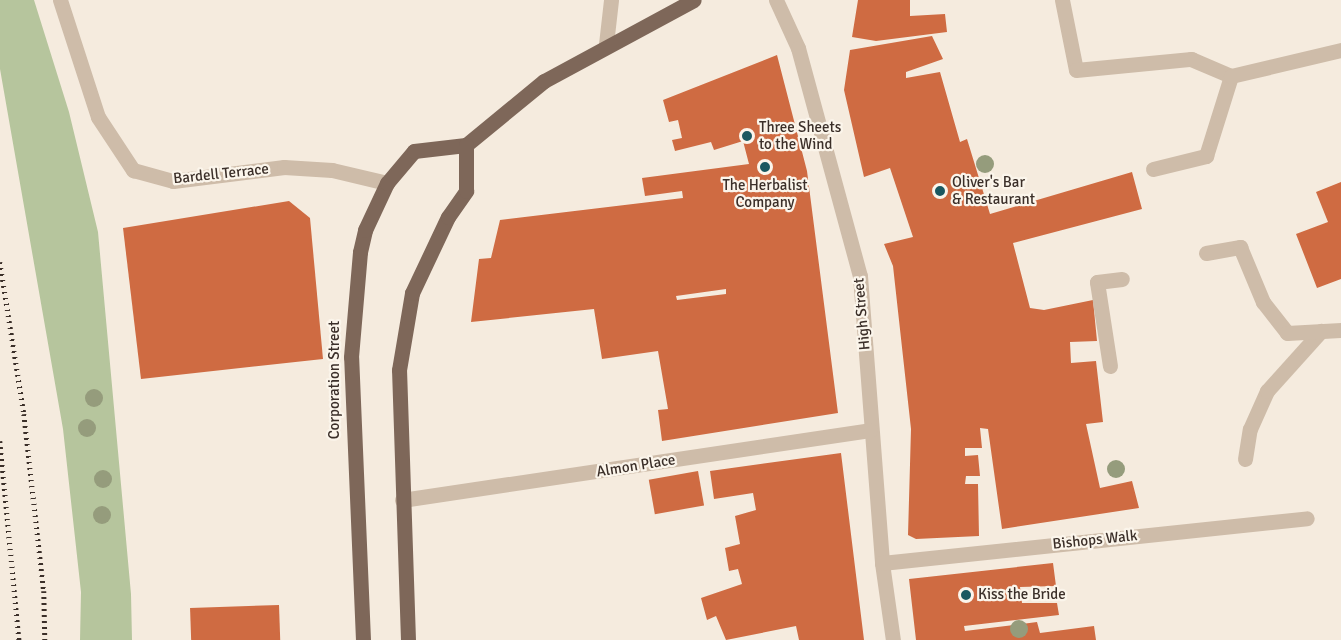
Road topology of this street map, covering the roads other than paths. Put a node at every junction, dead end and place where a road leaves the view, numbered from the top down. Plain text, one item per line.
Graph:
1 (60, 0) edge
2 (611, 0) edge
3 (694, 0) edge
4 (776, 0) edge
5 (1062, 0) edge
6 (606, 44) junction
7 (1341, 50) edge
8 (1231, 76) junction
9 (466, 145) junction
10 (1153, 169) dead end
11 (387, 183) junction
12 (1206, 253) dead end
13 (1122, 279) dead end
14 (1341, 330) edge
15 (1321, 331) junction
16 (1110, 366) dead end
17 (870, 430) junction
18 (1245, 459) dead end
19 (402, 500) junction
20 (1307, 518) dead end
21 (882, 563) junction
22 (363, 640) edge
23 (408, 640) edge
24 (893, 640) edge

1 - 11 street, Bardell Terrace
2 - 6 street
3 - 6 main road
4 - 17 street, High Street
5 - 8 street
6 - 9 main road
7 - 8 street
8 - 10 street
9 - 11 main road, Corporation Street
9 - 19 main road
11 - 22 main road, Corporation Street
12 - 15 street
13 - 16 street
14 - 15 street
15 - 18 street
17 - 19 street, Almon Place
17 - 21 street, High Street
19 - 23 main road
20 - 21 street, Bishops Walk
21 - 24 street, High Street

